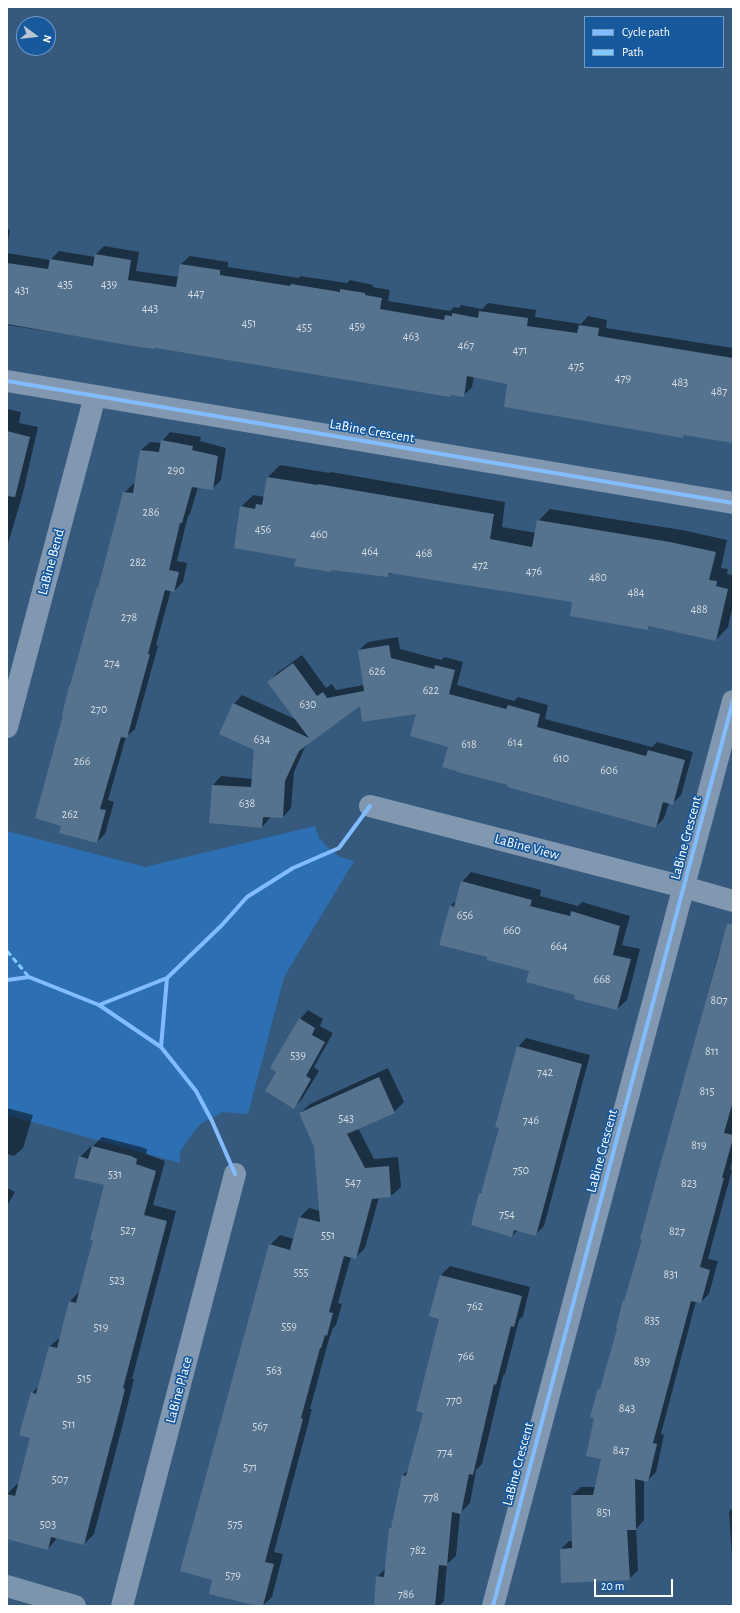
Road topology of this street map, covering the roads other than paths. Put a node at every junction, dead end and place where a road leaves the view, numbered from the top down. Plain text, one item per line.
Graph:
1 (7, 381) edge
2 (95, 396) junction
3 (733, 503) edge
4 (733, 701) edge
5 (7, 727) edge
6 (370, 806) dead end
7 (684, 887) junction
8 (733, 901) edge
9 (235, 1174) dead end
10 (7, 1586) edge
11 (75, 1606) edge
12 (122, 1606) edge
13 (493, 1606) edge

1 - 2 street, LaBine Crescent
2 - 3 street, LaBine Crescent
2 - 5 street, LaBine Bend
4 - 7 street, LaBine Crescent
6 - 7 street, LaBine View
7 - 8 street, LaBine View
7 - 13 street, LaBine Crescent
9 - 12 street, LaBine Place
10 - 11 main road

